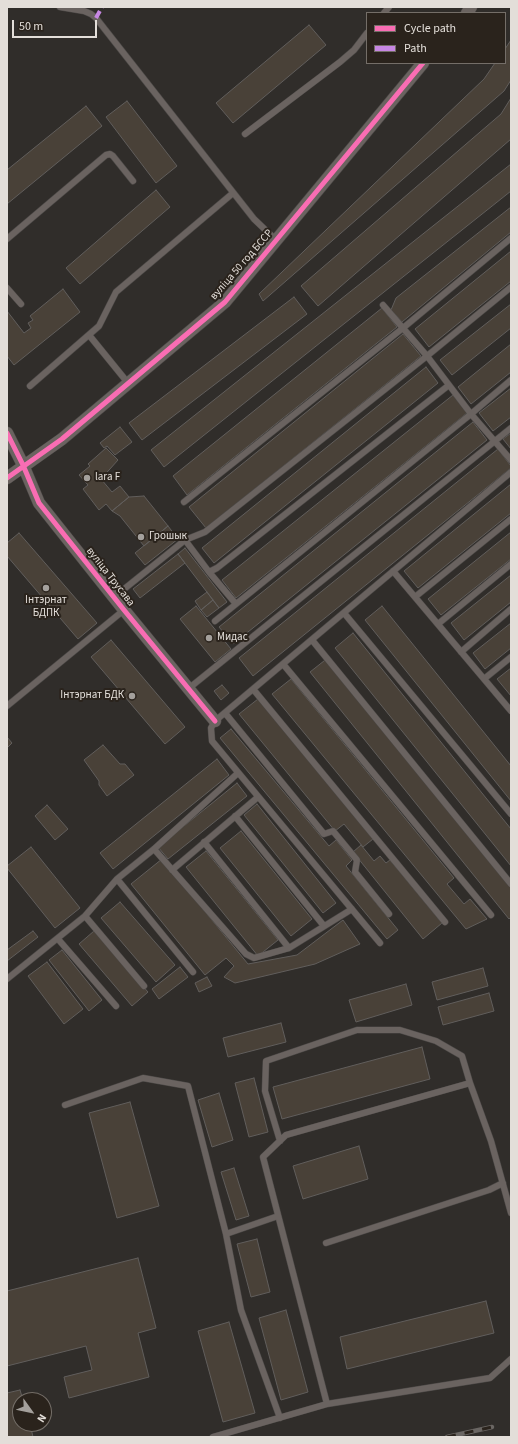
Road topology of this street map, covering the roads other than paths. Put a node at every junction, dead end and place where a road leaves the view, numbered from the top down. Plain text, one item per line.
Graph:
1 (60, 7) edge
2 (366, 34) edge
3 (422, 64) edge
4 (245, 134) dead end
5 (134, 181) dead end
6 (233, 193) junction
7 (511, 238) edge
8 (7, 239) edge
9 (276, 241) junction
10 (511, 287) edge
11 (7, 288) edge
12 (21, 304) dead end
13 (383, 305) dead end
14 (403, 328) junction
15 (89, 335) junction
16 (427, 356) junction
17 (511, 380) edge
18 (128, 383) junction
19 (449, 385) junction
20 (30, 386) dead end
21 (471, 414) junction
22 (511, 428) edge
23 (7, 433) edge
24 (495, 441) junction
25 (511, 460) edge
26 (23, 465) junction
27 (511, 472) edge
28 (7, 478) edge
29 (184, 502) dead end
30 (511, 519) edge
31 (185, 540) junction
32 (511, 564) edge
33 (393, 571) junction
34 (209, 572) junction
35 (415, 597) junction
36 (113, 598) junction
37 (236, 604) junction
38 (511, 609) edge
39 (124, 610) junction
40 (344, 613) junction
41 (215, 622) dead end
42 (438, 624) junction
43 (312, 640) junction
44 (461, 652) junction
45 (511, 656) edge
46 (283, 664) junction
47 (484, 679) junction
48 (188, 689) junction
49 (253, 689) junction
50 (7, 706) edge
51 (510, 707) edge
52 (225, 713) junction
53 (215, 721) junction
54 (238, 773) junction
55 (258, 797) junction
56 (511, 814) edge
57 (235, 816) junction
58 (204, 842) junction
59 (154, 849) junction
60 (172, 870) junction
61 (117, 879) junction
62 (511, 884) edge
63 (352, 909) junction
64 (389, 914) dead end
65 (491, 915) dead end
66 (85, 916) junction
67 (444, 922) dead end
68 (324, 926) junction
69 (58, 939) junction
70 (380, 943) dead end
71 (289, 948) junction
72 (193, 972) dead end
73 (7, 979) edge
74 (144, 986) dead end
75 (116, 1006) dead end
76 (470, 1083) junction
77 (65, 1105) dead end
78 (280, 1141) junction
79 (503, 1183) junction
80 (511, 1213) edge
81 (278, 1216) junction
82 (226, 1234) junction
83 (326, 1243) dead end
84 (511, 1359) edge
85 (327, 1404) junction
86 (280, 1418) junction
87 (214, 1437) edge

1 - 6 lane
2 - 4 lane
3 - 9 street, вуліца 50 год БССР
5 - 8 lane
6 - 9 lane
6 - 15 lane
7 - 14 lane
9 - 18 street, вуліца 50 год БССР
10 - 16 lane
11 - 12 lane
13 - 14 lane
14 - 16 lane
14 - 29 lane
15 - 18 lane
15 - 20 lane
16 - 19 lane
16 - 31 lane
17 - 21 lane
18 - 26 street, вуліца 50 год БССР
19 - 21 lane
19 - 34 lane
21 - 24 lane
21 - 37 lane
22 - 24 lane
23 - 26 street, вуліца Трусава
24 - 25 lane
24 - 48 lane
26 - 28 street, вуліца 50 год БССР
26 - 36 street, вуліца Трусава
27 - 33 lane
30 - 35 lane
31 - 34 lane
31 - 36 lane
32 - 42 lane
33 - 35 lane
33 - 40 lane
34 - 37 lane
35 - 42 lane
36 - 39 street, вуліца Трусава
37 - 41 lane
38 - 44 lane
39 - 48 street, вуліца Трусава
39 - 50 lane
40 - 43 lane
40 - 56 lane
42 - 44 lane
43 - 46 lane
43 - 62 lane
44 - 47 lane
45 - 47 lane
46 - 49 lane
46 - 65 lane
47 - 51 lane
48 - 53 street, вуліца Трусава
49 - 52 lane
49 - 67 lane
52 - 53 lane
52 - 64 lane
53 - 54 lane
54 - 55 lane
54 - 59 lane
55 - 57 lane
55 - 63 lane
57 - 58 lane
57 - 68 lane
58 - 60 lane
58 - 71 lane
59 - 60 lane
59 - 61 lane
60 - 71 lane
61 - 66 lane
61 - 72 lane
63 - 68 lane
63 - 70 lane
66 - 69 lane
66 - 74 lane
68 - 71 lane
69 - 73 lane
69 - 75 lane
76 - 78 lane
76 - 78 lane
76 - 79 lane
77 - 82 lane
78 - 81 lane
79 - 80 lane
79 - 83 lane
81 - 82 lane
81 - 85 lane
82 - 86 lane
84 - 85 lane
85 - 86 lane
86 - 87 lane

